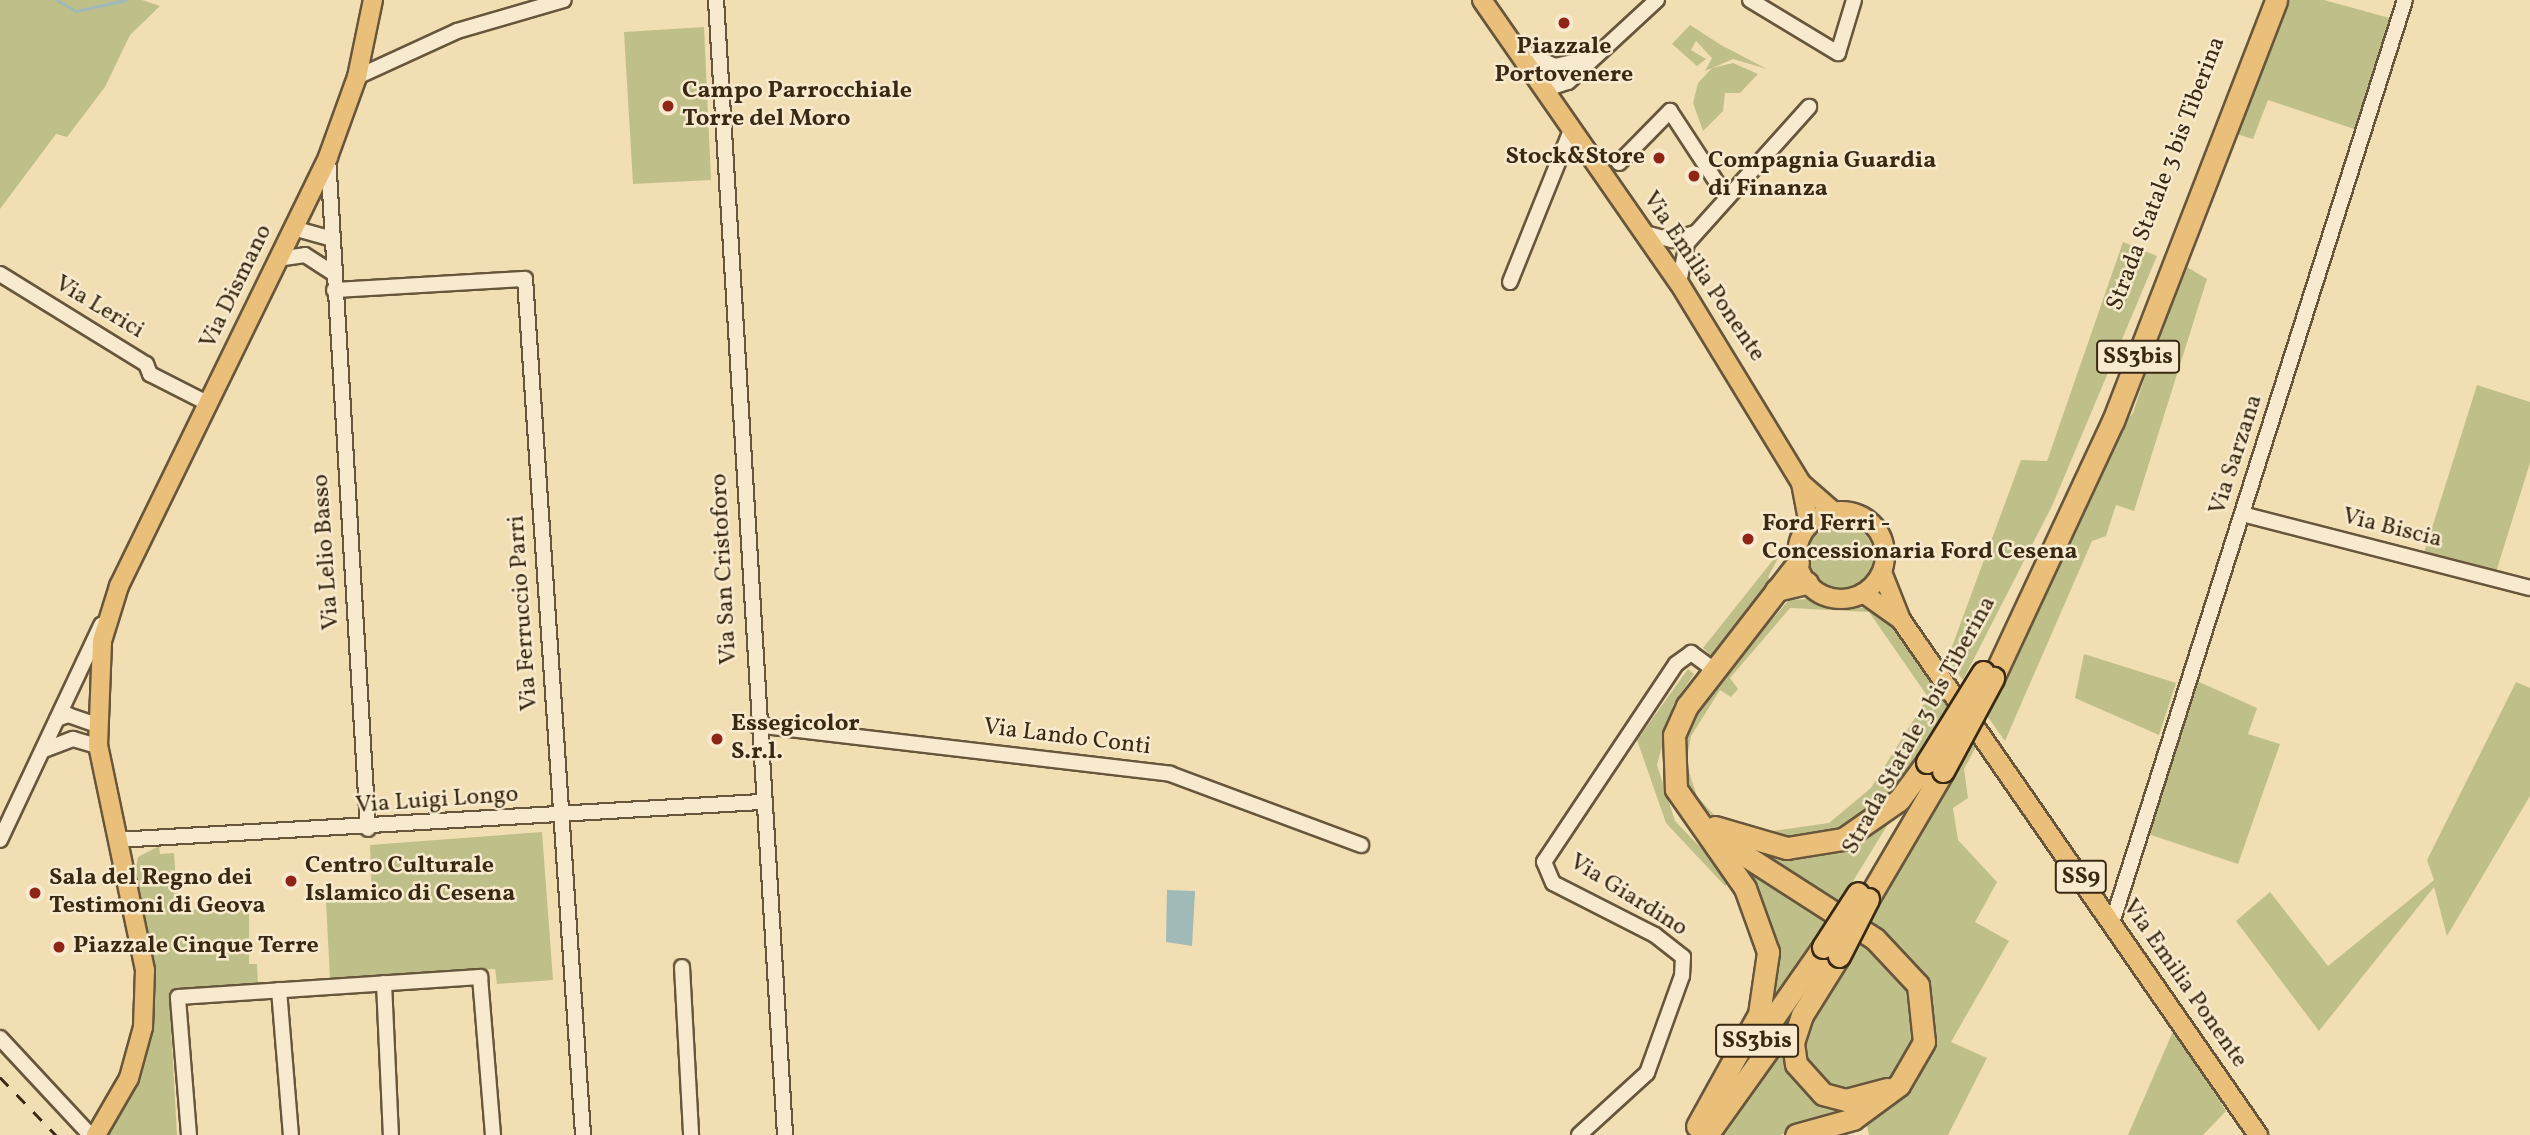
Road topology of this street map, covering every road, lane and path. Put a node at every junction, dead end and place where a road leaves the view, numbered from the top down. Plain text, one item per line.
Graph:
1 (373, 0) edge
2 (564, 0) edge
3 (716, 0) edge
4 (1482, 0) edge
5 (1657, 0) edge
6 (1751, 0) edge
7 (1854, 0) edge
8 (2263, 0) edge
9 (2276, 0) edge
10 (2405, 0) edge
11 (2259, 26) junction
12 (1520, 51) junction
13 (1602, 54) junction
14 (1561, 65) junction
15 (357, 77) junction
16 (1568, 82) junction
17 (1546, 88) junction
18 (1809, 107) dead end
19 (1560, 109) junction
20 (1572, 128) junction
21 (328, 157) junction
22 (1619, 163) dead end
23 (1727, 198) junction
24 (293, 228) junction
25 (1645, 233) junction
26 (1688, 238) junction
27 (333, 239) junction
28 (305, 255) junction
29 (277, 258) junction
30 (1662, 258) junction
31 (333, 273) junction
32 (0, 274) edge
33 (1510, 282) dead end
34 (1679, 283) junction
35 (334, 290) junction
36 (207, 403) junction
37 (1801, 483) junction
38 (1833, 511) junction
39 (2242, 514) junction
40 (1808, 525) junction
41 (1798, 563) junction
42 (1882, 572) junction
43 (1807, 583) junction
44 (119, 586) junction
45 (2530, 587) edge
46 (1776, 590) junction
47 (1863, 593) junction
48 (1901, 620) junction
49 (1714, 670) junction
50 (57, 719) junction
51 (97, 724) junction
52 (756, 725) junction
53 (97, 746) junction
54 (43, 750) junction
55 (1934, 766) junction
56 (761, 802) junction
57 (1688, 813) junction
58 (560, 815) junction
59 (368, 829) junction
60 (117, 839) junction
61 (0, 840) edge
62 (1361, 845) dead end
63 (2112, 923) junction
64 (1832, 952) junction
65 (682, 967) dead end
66 (384, 983) junction
67 (279, 990) junction
68 (0, 1038) edge
69 (1899, 1085) junction
70 (1698, 1132) edge
71 (93, 1135) edge
72 (189, 1135) edge
73 (291, 1135) edge
74 (391, 1135) edge
75 (493, 1135) edge
76 (583, 1135) edge
77 (691, 1135) edge
78 (785, 1135) edge
79 (1579, 1135) edge
80 (1796, 1135) edge
81 (2258, 1135) edge

1 - 15 main road, Via Dismano
2 - 15 street
3 - 52 street, Via San Cristoforo
4 - 12 main road, Via Emilia Ponente
5 - 13 street
6 - 7 street
8 - 11 highway, Strada Statale 3 bis Tiberina / SS3bis
9 - 11 highway, Strada Statale 3 bis Tiberina / SS3bis
10 - 39 street, Via Sarzana
11 - 55 highway, Strada Statale 3 bis Tiberina / SS3bis, bridge
12 - 14 street
12 - 17 main road, Via Emilia Ponente
13 - 14 street
13 - 16 street
14 - 17 street
15 - 21 main road, Via Dismano
16 - 17 street
16 - 19 street
17 - 19 main road, Via Emilia Ponente
18 - 23 street
19 - 20 main road, Via Emilia Ponente
20 - 25 main road, Via Emilia Ponente
20 - 33 street
21 - 24 main road, Via Dismano
21 - 27 street, Via Lelio Basso
22 - 23 street
23 - 26 street
24 - 27 street
24 - 28 street
24 - 29 main road, Via Dismano
25 - 26 street
25 - 30 main road, Via Emilia Ponente
26 - 30 street
26 - 34 street
27 - 31 street, Via Lelio Basso
28 - 29 street
28 - 31 street
29 - 36 main road, Via Dismano
30 - 34 main road, Via Emilia Ponente
31 - 35 street, Via Lelio Basso
32 - 36 street, Via Lerici
34 - 37 main road, Via Emilia Ponente
35 - 58 street, Via Ferruccio Parri
35 - 59 street, Via Lelio Basso
36 - 44 main road, Via Dismano
37 - 38 main road, Via Emilia Ponente
37 - 40 main road, Via Emilia Ponente
38 - 40 main road
38 - 42 main road
39 - 45 street, Via Biscia
39 - 63 street, Via Sarzana
40 - 41 main road
41 - 43 main road
41 - 46 highway
42 - 47 main road
42 - 48 main road, Via Emilia Ponente / SS9
43 - 46 highway
43 - 47 main road
44 - 50 street, Via Dismano
44 - 51 main road, Via Dismano
46 - 49 highway
47 - 48 main road, Via Emilia Ponente / SS9
48 - 63 main road, Via Emilia Ponente / SS9
49 - 57 highway
49 - 79 street, Via Giardino
50 - 51 street
50 - 54 street, Via Dismano
51 - 53 main road, Via Dismano
52 - 56 street, Via San Cristoforo
52 - 62 street, Via Lando Conti
53 - 54 street
53 - 60 main road, Via Dismano
54 - 61 street, Via Dismano
55 - 57 highway
55 - 64 highway, Strada Statale 3 bis Tiberina / SS3bis, bridge
56 - 58 street, Via Luigi Longo
56 - 78 street, Via San Cristoforo
57 - 69 highway
57 - 70 highway
58 - 59 street, Via Luigi Longo
58 - 76 street, Via Ferruccio Parri
59 - 60 street, Via Luigi Longo
60 - 71 main road, Via Dismano
63 - 81 main road, Via Emilia Ponente / SS9
64 - 69 highway
64 - 70 highway, Strada Statale 3 bis Tiberina / SS3bis
65 - 77 street
66 - 67 street
66 - 74 street
66 - 75 street
67 - 72 street
67 - 73 street
68 - 71 street
69 - 80 highway

